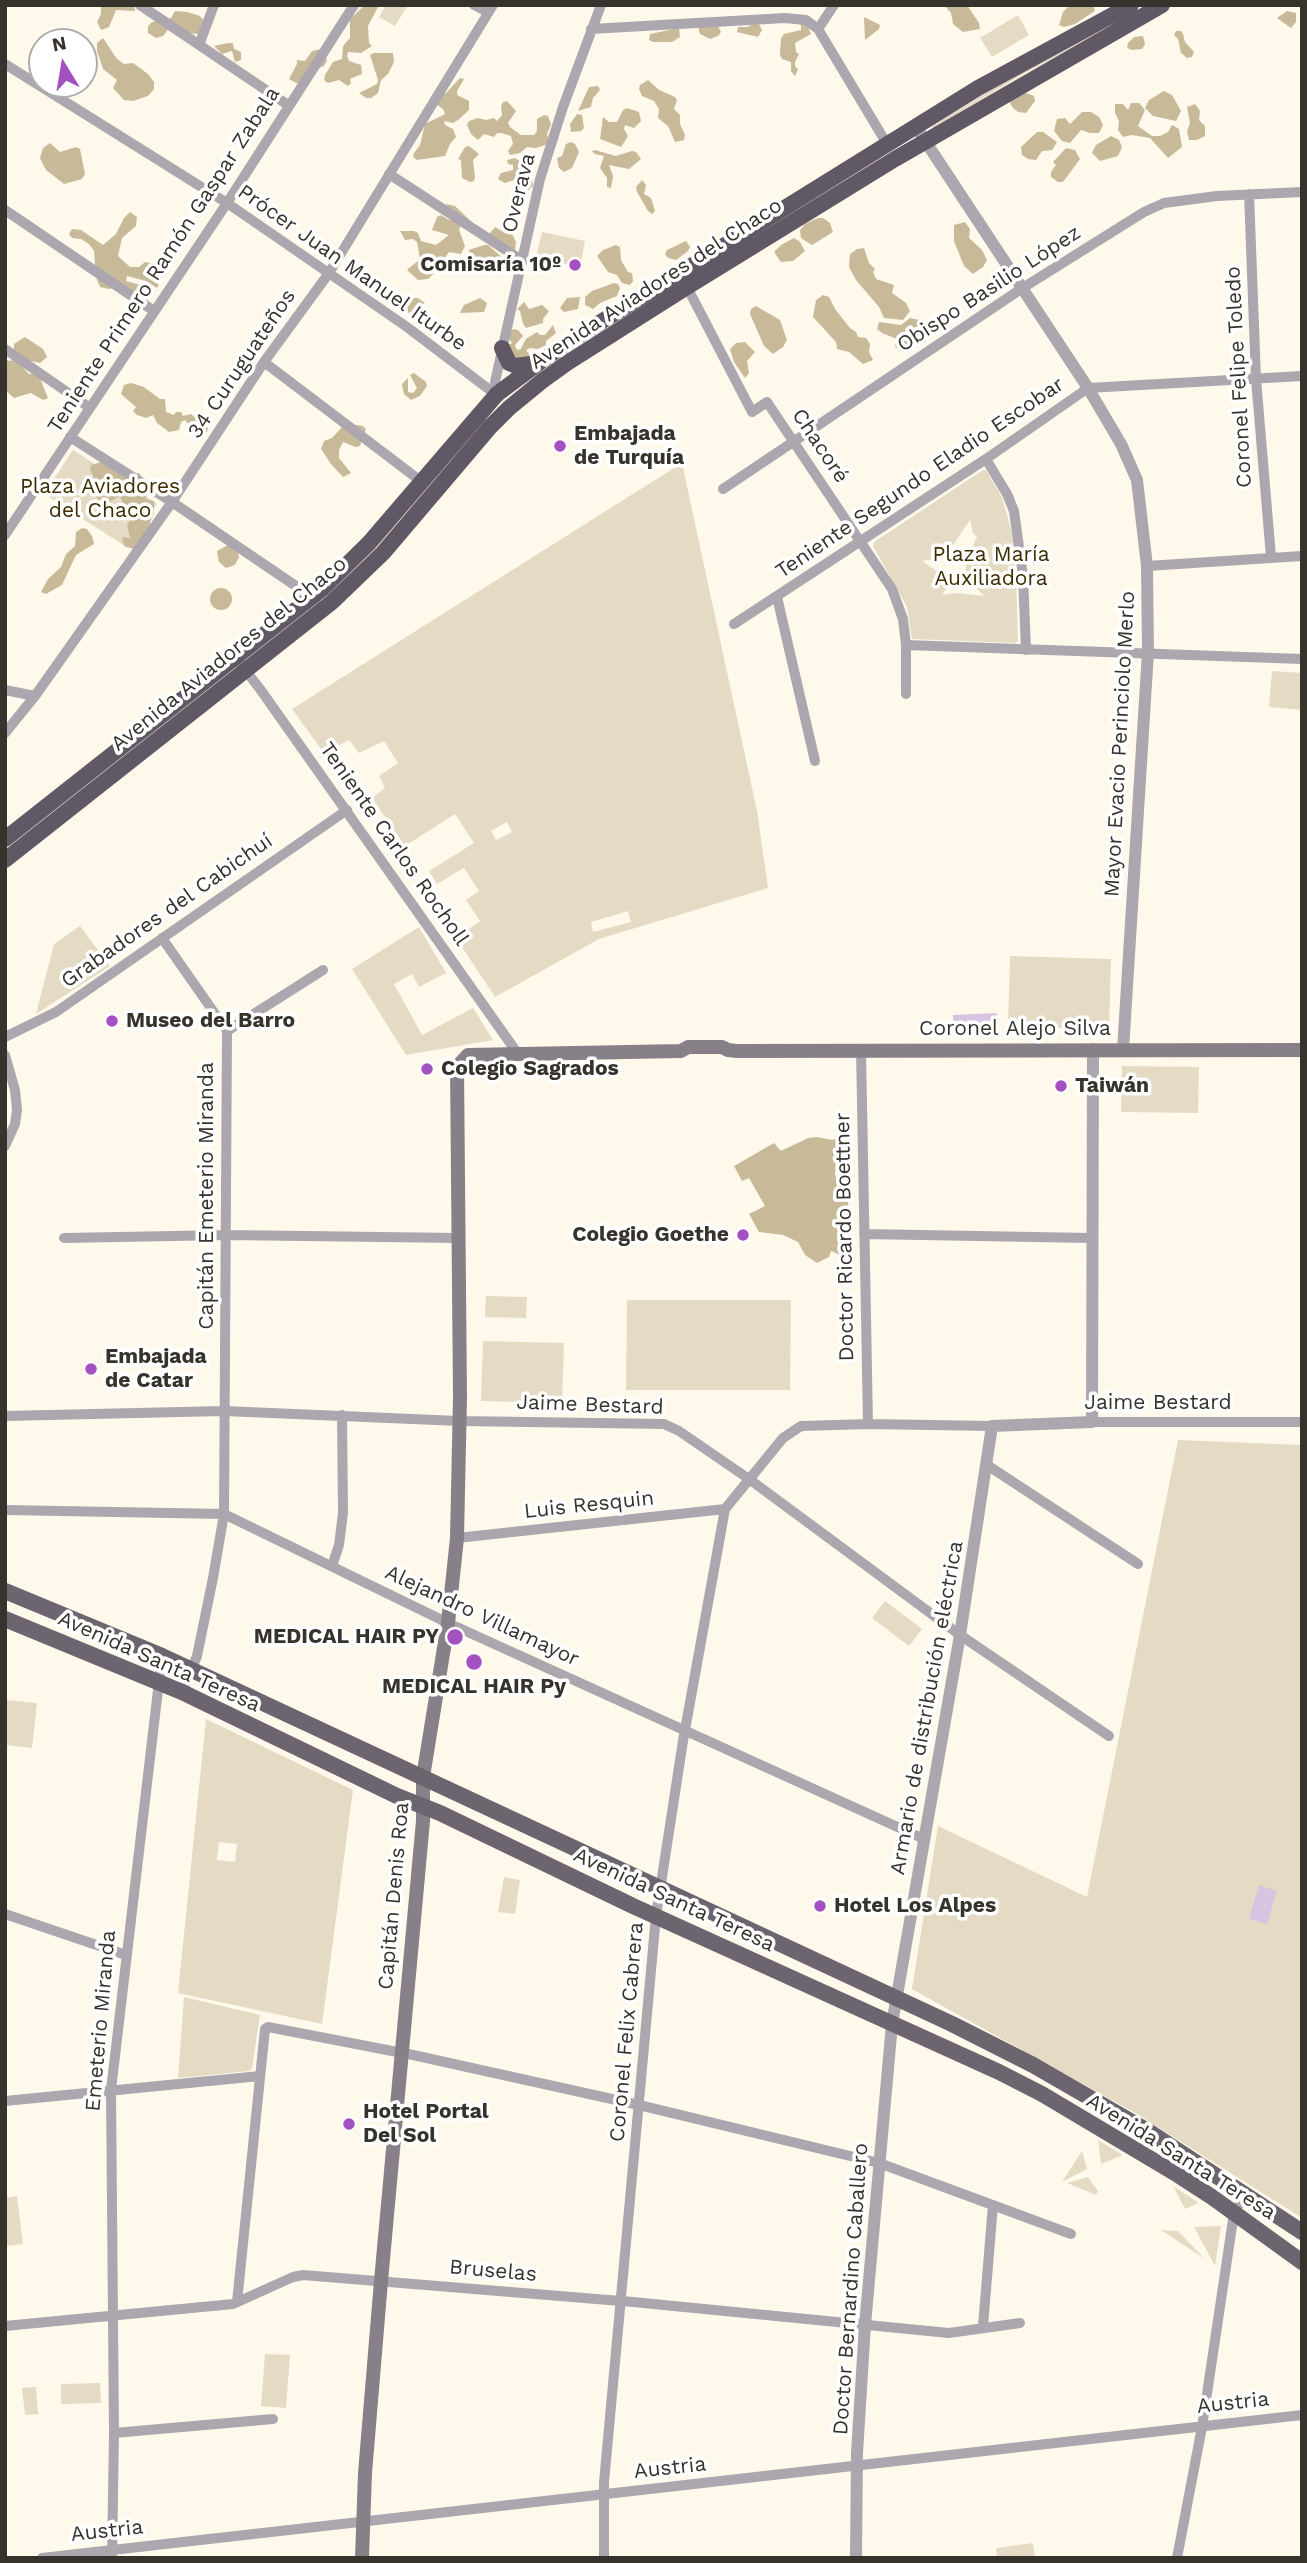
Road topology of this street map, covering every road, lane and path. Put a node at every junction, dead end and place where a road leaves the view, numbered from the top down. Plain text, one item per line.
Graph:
1 (140, 5) edge
2 (214, 5) edge
3 (354, 5) edge
4 (474, 5) edge
5 (601, 5) edge
6 (834, 5) edge
7 (1162, 5) edge
8 (1115, 7) edge
9 (491, 9) edge
10 (1132, 22) junction
11 (591, 29) junction
12 (818, 29) junction
13 (200, 46) junction
14 (5, 64) edge
15 (288, 106) junction
16 (916, 127) junction
17 (925, 142) junction
18 (887, 144) junction
19 (389, 174) junction
20 (1302, 192) edge
21 (1250, 194) junction
22 (227, 203) junction
23 (5, 210) edge
24 (723, 256) junction
25 (523, 261) junction
26 (329, 272) junction
27 (687, 287) junction
28 (1021, 289) junction
29 (154, 311) junction
30 (502, 348) junction
31 (5, 349) edge
32 (264, 362) junction
33 (540, 362) junction
34 (1302, 376) edge
35 (1256, 379) junction
36 (1088, 388) junction
37 (497, 394) junction
38 (90, 408) junction
39 (509, 408) junction
40 (70, 437) junction
41 (795, 442) junction
42 (986, 459) junction
43 (422, 482) junction
44 (723, 489) dead end
45 (173, 502) junction
46 (5, 535) edge
47 (862, 542) junction
48 (1302, 556) edge
49 (1271, 557) junction
50 (1147, 566) junction
51 (777, 597) junction
52 (318, 603) junction
53 (734, 624) dead end
54 (906, 645) junction
55 (1026, 650) junction
56 (1148, 652) junction
57 (236, 658) junction
58 (1302, 659) edge
59 (247, 670) junction
60 (5, 690) edge
61 (906, 694) dead end
62 (35, 696) junction
63 (5, 733) edge
64 (142, 741) junction
65 (815, 761) dead end
66 (346, 810) junction
67 (5, 839) edge
68 (5, 860) edge
69 (162, 938) junction
70 (323, 970) dead end
71 (227, 1031) junction
72 (5, 1037) edge
73 (1093, 1049) junction
74 (861, 1050) junction
75 (1123, 1050) junction
76 (1302, 1050) edge
77 (518, 1054) junction
78 (5, 1055) edge
79 (5, 1146) edge
80 (864, 1234) junction
81 (227, 1235) junction
82 (64, 1238) dead end
83 (458, 1238) junction
84 (1091, 1238) junction
85 (224, 1411) junction
86 (342, 1415) junction
87 (5, 1416) edge
88 (459, 1422) junction
89 (1092, 1422) junction
90 (1302, 1422) edge
91 (867, 1424) junction
92 (992, 1426) junction
93 (988, 1465) junction
94 (749, 1479) junction
95 (725, 1509) junction
96 (5, 1510) edge
97 (224, 1514) junction
98 (457, 1538) junction
99 (1138, 1564) dead end
100 (332, 1566) junction
101 (5, 1591) edge
102 (5, 1619) edge
103 (448, 1623) junction
104 (960, 1635) junction
105 (162, 1656) junction
106 (191, 1669) junction
107 (158, 1682) junction
108 (183, 1692) junction
109 (685, 1732) junction
110 (1109, 1736) dead end
111 (423, 1777) junction
112 (424, 1807) junction
113 (924, 1839) junction
114 (660, 1887) junction
115 (5, 1914) edge
116 (656, 1916) junction
117 (126, 1955) junction
118 (897, 1997) junction
119 (892, 2024) junction
120 (400, 2054) junction
121 (260, 2076) junction
122 (111, 2090) junction
123 (5, 2101) edge
124 (639, 2105) junction
125 (879, 2163) junction
126 (1245, 2195) junction
127 (993, 2205) junction
128 (1234, 2213) junction
129 (1302, 2232) edge
130 (1071, 2234) dead end
131 (1302, 2262) edge
132 (381, 2281) junction
133 (621, 2301) junction
134 (237, 2302) junction
135 (113, 2314) junction
136 (1020, 2323) dead end
137 (865, 2325) junction
138 (5, 2326) edge
139 (983, 2326) junction
140 (1302, 2415) edge
141 (272, 2419) dead end
142 (1202, 2427) junction
143 (114, 2433) junction
144 (857, 2466) junction
145 (604, 2495) junction
146 (363, 2521) junction
147 (113, 2554) edge
148 (43, 2558) edge
149 (362, 2558) edge
150 (604, 2558) edge
151 (856, 2558) edge
152 (1177, 2558) edge

1 - 13 street
2 - 13 street
3 - 15 street, Teniente Primero Ramón Gaspar Zabala
4 - 9 street
5 - 11 street, Overava
6 - 12 street
7 - 10 highway, Avenida Aviadores del Chaco
8 - 10 main road
8 - 16 highway, Avenida Aviadores del Chaco
9 - 19 street, 34 Curuguateños
10 - 17 highway, Avenida Aviadores del Chaco
11 - 12 street
11 - 25 street, Overava
12 - 18 street
13 - 15 street
14 - 22 street, Prócer Juan Manuel Iturbe
15 - 22 street, Teniente Primero Ramón Gaspar Zabala
16 - 17 street, Mayor Evacio Perinciolo Merlo
16 - 18 highway, Avenida Aviadores del Chaco
17 - 24 highway, Avenida Aviadores del Chaco
17 - 28 street, Mayor Evacio Perinciolo Merlo
18 - 24 highway, Avenida Aviadores del Chaco
19 - 25 street
19 - 26 street, 34 Curuguateños
20 - 21 street, Obispo Basilio López
21 - 28 street, Obispo Basilio López
21 - 35 street, Coronel Felipe Toledo
22 - 26 street, Prócer Juan Manuel Iturbe
22 - 29 street, Teniente Primero Ramón Gaspar Zabala
23 - 29 street
24 - 27 highway, Avenida Aviadores del Chaco
24 - 33 highway, Avenida Aviadores del Chaco
25 - 30 street, Overava
26 - 32 street, 34 Curuguateños
26 - 37 street, Prócer Juan Manuel Iturbe
27 - 39 highway, Avenida Aviadores del Chaco
27 - 41 street, Chacoré
28 - 36 street, Mayor Evacio Perinciolo Merlo
28 - 41 street, Obispo Basilio López
29 - 38 street, Teniente Primero Ramón Gaspar Zabala
30 - 33 highway
30 - 37 street, Overava
31 - 38 street
32 - 43 street
32 - 45 street, 34 Curuguateños
33 - 37 highway, Avenida Aviadores del Chaco
34 - 35 street, Teniente Segundo Eladio Escobar
35 - 36 street, Teniente Segundo Eladio Escobar
35 - 49 street, Coronel Felipe Toledo
36 - 42 street, Teniente Segundo Eladio Escobar
36 - 50 street, Mayor Evacio Perinciolo Merlo
37 - 39 street, Prócer Juan Manuel Iturbe
37 - 43 highway, Avenida Aviadores del Chaco
38 - 40 street, Teniente Primero Ramón Gaspar Zabala
39 - 52 highway, Avenida Aviadores del Chaco
40 - 45 street
40 - 46 street, Teniente Primero Ramón Gaspar Zabala
41 - 44 street, Obispo Basilio López
41 - 47 street, Chacoré
42 - 47 street, Teniente Segundo Eladio Escobar
42 - 55 street
43 - 52 highway, Avenida Aviadores del Chaco
45 - 52 street
45 - 62 street, 34 Curuguateños
47 - 51 street, Teniente Segundo Eladio Escobar
47 - 54 street, Chacoré
48 - 49 street
49 - 50 street
50 - 56 street, Mayor Evacio Perinciolo Merlo
51 - 53 street, Teniente Segundo Eladio Escobar
51 - 65 street
52 - 57 highway, Avenida Aviadores del Chaco
52 - 59 highway, Avenida Aviadores del Chaco
54 - 55 street
54 - 61 street, Chacoré
55 - 56 street
56 - 58 street
56 - 75 street, Mayor Evacio Perinciolo Merlo
57 - 59 street, Teniente Carlos Rocholl
57 - 64 highway, Avenida Aviadores del Chaco
59 - 64 highway, Avenida Aviadores del Chaco
59 - 66 street, Teniente Carlos Rocholl
60 - 62 street
62 - 63 street, 34 Curuguateños
64 - 67 highway, Avenida Aviadores del Chaco
64 - 68 highway, Avenida Aviadores del Chaco
66 - 69 street, Grabadores del Cabichuí
66 - 77 street, Teniente Carlos Rocholl
69 - 71 street
69 - 72 street, Grabadores del Cabichuí
70 - 71 street
71 - 81 street, Capitán Emeterio Miranda
73 - 74 main road, Coronel Alejo Silva
73 - 75 main road, Coronel Alejo Silva
73 - 84 street
74 - 77 main road, Coronel Alejo Silva
74 - 80 street, Doctor Ricardo Boettner
75 - 76 main road, Coronel Alejo Silva
77 - 83 main road, Coronel Alejo Silva
78 - 79 street
80 - 84 street
80 - 91 street, Doctor Ricardo Boettner
81 - 82 street
81 - 83 street
81 - 85 street, Capitán Emeterio Miranda
83 - 88 main road, Capitán Denis Roa
84 - 89 street
85 - 86 street, Jaime Bestard
85 - 87 street, Jaime Bestard
85 - 97 street, Capitán Emeterio Miranda
86 - 88 street, Jaime Bestard
86 - 100 street
88 - 94 street, Jaime Bestard
88 - 98 main road, Capitán Denis Roa
89 - 90 street, Jaime Bestard
89 - 92 street, Jaime Bestard
91 - 92 street, Jaime Bestard
91 - 94 street, Jaime Bestard
92 - 93 street, Armario de distribución eléctrica
93 - 99 street
93 - 104 street, Armario de distribución eléctrica
94 - 95 street, Coronel Felix Cabrera
94 - 104 street
95 - 98 street, Luis Resquin
95 - 109 street, Coronel Felix Cabrera
96 - 97 street, Alejandro Villamayor
97 - 100 street, Alejandro Villamayor
97 - 106 street, Capitán Emeterio Miranda
98 - 103 main road, Capitán Denis Roa
100 - 103 street, Alejandro Villamayor
101 - 105 main road, Avenida Santa Teresa
102 - 107 main road, Avenida Santa Teresa
103 - 109 street, Alejandro Villamayor
103 - 111 main road, Capitán Denis Roa
104 - 110 street
104 - 113 street, Armario de distribución eléctrica
105 - 106 main road, Avenida Santa Teresa
105 - 107 street, Emeterio Miranda
106 - 108 street, Capitán Emeterio Miranda
106 - 111 main road, Avenida Santa Teresa
107 - 108 main road, Avenida Santa Teresa
107 - 117 street, Emeterio Miranda
108 - 112 main road, Avenida Santa Teresa
109 - 113 street, Alejandro Villamayor
109 - 114 street, Coronel Felix Cabrera
111 - 112 main road, Capitán Denis Roa
111 - 114 main road, Avenida Santa Teresa
112 - 116 main road, Avenida Santa Teresa
112 - 120 main road, Capitán Denis Roa
113 - 118 street, Armario de distribución eléctrica
114 - 116 street, Coronel Felix Cabrera
114 - 118 main road, Avenida Santa Teresa
115 - 117 street
116 - 119 main road, Avenida Santa Teresa
116 - 124 street, Coronel Felix Cabrera
117 - 122 street, Emeterio Miranda
118 - 119 street, Armario de distribución eléctrica
118 - 126 main road, Avenida Santa Teresa
119 - 125 street, Doctor Bernardino Caballero
119 - 128 main road, Avenida Santa Teresa
120 - 121 street
120 - 124 street
120 - 132 main road, Capitán Denis Roa
121 - 122 street
121 - 134 street
122 - 123 street
122 - 135 street, Emeterio Miranda
124 - 125 street
124 - 133 street, Coronel Felix Cabrera
125 - 127 street
125 - 137 street, Doctor Bernardino Caballero
126 - 128 street
126 - 129 main road, Avenida Santa Teresa
127 - 130 street
127 - 139 street
128 - 131 main road, Avenida Santa Teresa
128 - 142 street
132 - 133 street, Bruselas
132 - 134 street, Bruselas
132 - 146 main road, Capitán Denis Roa
133 - 137 street, Bruselas
133 - 145 street, Coronel Felix Cabrera
134 - 135 street, Bruselas
135 - 138 street, Bruselas
135 - 143 street, Emeterio Miranda
136 - 139 street, Bruselas
137 - 139 street, Bruselas
137 - 144 street, Doctor Bernardino Caballero
140 - 142 street, Austria
141 - 143 street
142 - 144 street, Austria
142 - 152 street
143 - 147 street, Emeterio Miranda
144 - 145 street, Austria
144 - 151 street, Doctor Bernardino Caballero
145 - 146 street, Austria
145 - 150 street, Coronel Felix Cabrera
146 - 147 street, Austria
146 - 149 main road, Capitán Denis Roa
147 - 148 street, Austria

